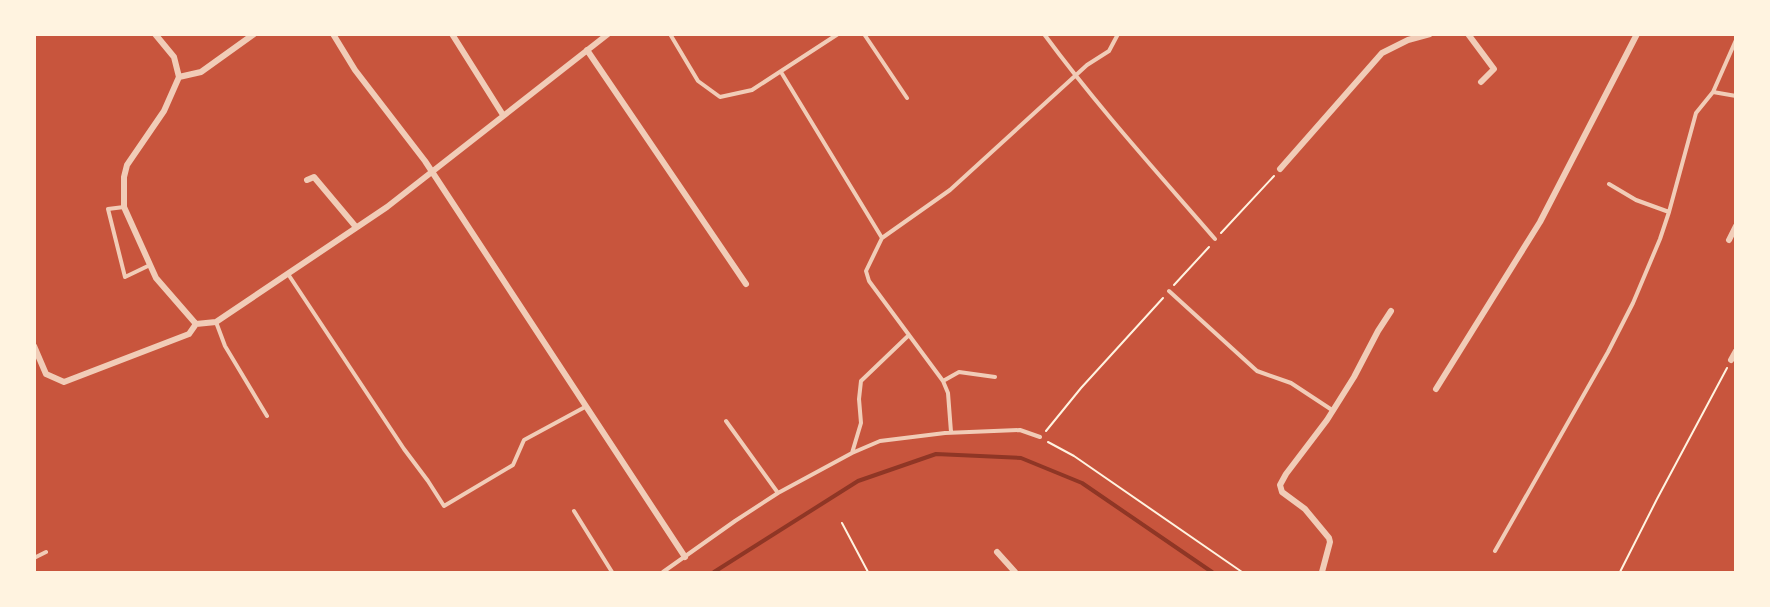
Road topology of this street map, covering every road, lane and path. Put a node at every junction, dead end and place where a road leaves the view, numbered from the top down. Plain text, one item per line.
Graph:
1 (154, 34) edge
2 (254, 34) edge
3 (333, 34) edge
4 (452, 34) edge
5 (608, 34) edge
6 (670, 34) edge
7 (838, 34) edge
8 (864, 34) edge
9 (1044, 34) edge
10 (1118, 34) edge
11 (1430, 34) edge
12 (1468, 34) edge
13 (1637, 34) edge
14 (1736, 40) edge
15 (587, 50) junction
16 (781, 72) junction
17 (1075, 76) junction
18 (179, 77) junction
19 (1481, 82) dead end
20 (1713, 92) junction
21 (1736, 96) edge
22 (907, 98) dead end
23 (503, 116) junction
24 (1280, 169) joint
25 (432, 172) junction
26 (307, 180) dead end
27 (1609, 184) dead end
28 (124, 207) junction
29 (1669, 212) junction
30 (1736, 226) edge
31 (356, 227) junction
32 (882, 238) junction
33 (1215, 239) junction
34 (1730, 240) dead end
35 (150, 265) junction
36 (288, 274) junction
37 (746, 284) dead end
38 (1169, 291) junction
39 (1391, 311) dead end
40 (216, 322) junction
41 (196, 324) junction
42 (909, 334) junction
43 (34, 346) edge
44 (1736, 351) edge
45 (1731, 360) joint
46 (995, 377) dead end
47 (943, 381) junction
48 (1436, 389) dead end
49 (585, 407) junction
50 (1332, 410) junction
51 (267, 416) dead end
52 (726, 422) dead end
53 (951, 433) junction
54 (1040, 438) junction
55 (852, 453) junction
56 (778, 493) junction
57 (574, 512) dead end
58 (842, 523) dead end
59 (1495, 551) dead end
60 (46, 552) dead end
61 (997, 552) dead end
62 (685, 557) junction
63 (34, 558) edge
64 (612, 573) edge
65 (663, 573) edge
66 (868, 573) edge
67 (1015, 573) edge
68 (1242, 573) edge
69 (1322, 573) edge
70 (1620, 573) edge

1 - 18 street
2 - 18 street
3 - 25 street
4 - 23 street
5 - 15 street
6 - 16 lane
7 - 16 lane
8 - 22 lane
9 - 17 lane
10 - 17 lane
11 - 24 street
12 - 19 street
13 - 48 street
14 - 20 lane
15 - 23 street
15 - 37 street
16 - 32 lane
17 - 32 lane
17 - 33 lane
18 - 28 street
20 - 21 lane
20 - 29 lane
23 - 25 street
24 - 33 path
25 - 31 street
25 - 49 street
26 - 31 street
27 - 29 lane
28 - 35 street
28 - 35 lane
29 - 59 lane
30 - 34 street
31 - 36 street
32 - 42 lane
33 - 38 path
35 - 41 street
36 - 40 street
36 - 49 lane
38 - 50 lane
38 - 54 path
39 - 50 street
40 - 41 street
40 - 51 lane
41 - 43 street
42 - 47 lane
42 - 55 lane
44 - 45 street
45 - 70 path
46 - 47 lane
47 - 53 lane
49 - 62 street
50 - 69 street
52 - 56 lane
53 - 54 lane
53 - 55 lane
54 - 68 path
55 - 56 lane
56 - 62 lane
57 - 64 lane
58 - 66 path
60 - 63 lane
61 - 67 street
62 - 65 lane

